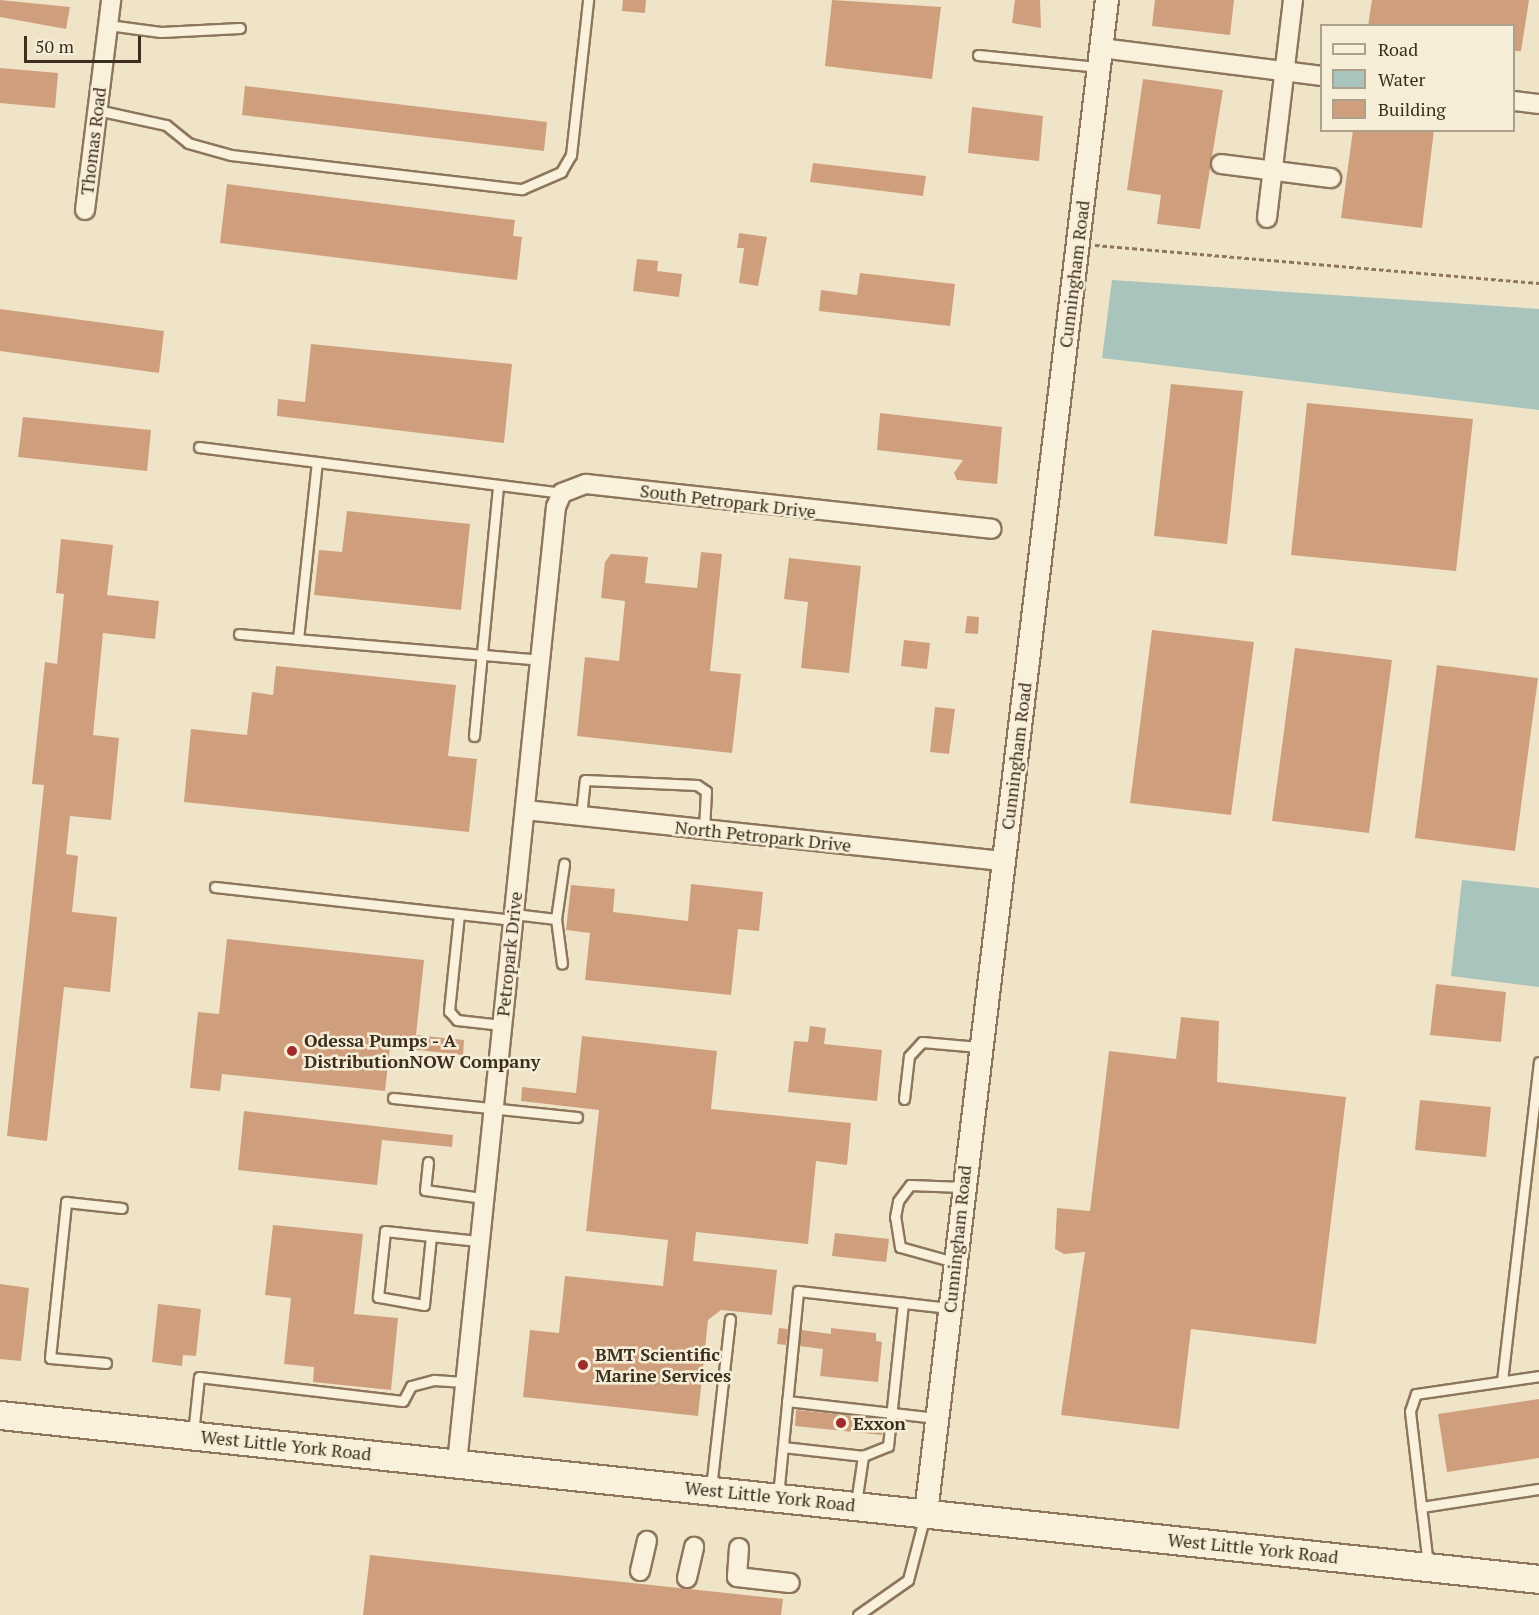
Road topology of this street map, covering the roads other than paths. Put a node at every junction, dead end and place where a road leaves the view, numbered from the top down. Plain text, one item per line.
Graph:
1 (111, 0) edge
2 (588, 0) edge
3 (1107, 0) edge
4 (1293, 0) edge
5 (108, 24) junction
6 (240, 28) dead end
7 (978, 55) dead end
8 (1100, 57) junction
9 (1284, 72) junction
10 (1320, 76) edge
11 (1515, 101) edge
12 (1539, 104) edge
13 (97, 110) junction
14 (1221, 164) dead end
15 (1273, 171) junction
16 (1331, 178) dead end
17 (85, 210) dead end
18 (1267, 218) dead end
19 (199, 447) dead end
20 (317, 462) junction
21 (498, 485) junction
22 (562, 493) junction
23 (992, 529) dead end
24 (239, 634) dead end
25 (298, 639) junction
26 (482, 653) junction
27 (541, 660) junction
28 (474, 736) dead end
29 (525, 810) junction
30 (581, 816) junction
31 (704, 830) junction
32 (1002, 861) junction
33 (564, 864) dead end
34 (215, 887) dead end
35 (459, 914) junction
36 (513, 917) junction
37 (556, 919) junction
38 (562, 964) dead end
39 (502, 1025) junction
40 (979, 1047) junction
41 (1539, 1062) edge
42 (393, 1098) dead end
43 (904, 1099) dead end
44 (493, 1108) junction
45 (577, 1117) dead end
46 (428, 1162) dead end
47 (962, 1187) junction
48 (483, 1198) junction
49 (122, 1208) dead end
50 (431, 1236) junction
51 (478, 1242) junction
52 (954, 1262) junction
53 (903, 1303) junction
54 (949, 1308) junction
55 (730, 1319) dead end
56 (106, 1364) dead end
57 (1539, 1376) edge
58 (1502, 1381) junction
59 (464, 1382) junction
60 (787, 1401) junction
61 (892, 1413) junction
62 (0, 1415) edge
63 (936, 1418) junction
64 (193, 1435) junction
65 (783, 1447) junction
66 (863, 1456) junction
67 (457, 1463) junction
68 (1539, 1489) edge
69 (711, 1490) junction
70 (778, 1497) junction
71 (856, 1505) junction
72 (1421, 1507) junction
73 (926, 1513) junction
74 (647, 1541) dead end
75 (694, 1547) dead end
76 (740, 1548) dead end
77 (1428, 1567) junction
78 (640, 1571) dead end
79 (687, 1578) dead end
80 (1539, 1579) edge
81 (790, 1583) dead end
82 (858, 1615) edge

1 - 5 street, Thomas Road
2 - 13 lane
3 - 8 street, Cunningham Road
4 - 9 street
5 - 6 lane
5 - 13 street, Thomas Road
7 - 8 lane
8 - 9 street
8 - 32 street, Cunningham Road
9 - 10 street
9 - 15 street
11 - 12 street
13 - 17 street, Thomas Road
14 - 15 street
15 - 16 street
15 - 18 street
19 - 20 lane
20 - 21 lane
20 - 25 lane
21 - 22 lane
21 - 26 lane
22 - 23 street, South Petropark Drive
22 - 27 street, Petropark Drive
24 - 25 lane
25 - 26 lane
26 - 27 lane
26 - 28 lane
27 - 29 street, Petropark Drive
29 - 30 street, North Petropark Drive
29 - 36 street, Petropark Drive
30 - 31 street, North Petropark Drive
30 - 31 lane
31 - 32 street, North Petropark Drive
32 - 40 street, Cunningham Road
33 - 37 lane
34 - 35 lane
35 - 36 lane
35 - 39 lane
36 - 37 lane
36 - 39 street, Petropark Drive
37 - 38 lane
39 - 44 street, Petropark Drive
40 - 43 lane
40 - 47 street, Cunningham Road
41 - 58 lane
42 - 44 lane
44 - 45 lane
44 - 48 street, Petropark Drive
46 - 48 lane
47 - 52 street, Cunningham Road
47 - 52 lane
48 - 51 street, Petropark Drive
49 - 56 lane
50 - 50 lane
50 - 51 lane
51 - 59 street, Petropark Drive
52 - 54 street, Cunningham Road
53 - 54 lane
53 - 60 lane
53 - 61 lane
54 - 63 street, Cunningham Road
55 - 69 lane
57 - 58 lane
58 - 72 lane
59 - 64 lane
59 - 67 street, Petropark Drive
60 - 61 lane
60 - 65 lane
61 - 63 lane
61 - 66 lane
62 - 64 main road, West Little York Road
63 - 73 street, Cunningham Road
64 - 67 main road, West Little York Road
65 - 66 lane
65 - 70 lane
66 - 71 lane
67 - 69 main road, West Little York Road
68 - 72 lane
69 - 70 main road, West Little York Road
70 - 71 main road, West Little York Road
71 - 73 main road, West Little York Road
72 - 77 lane
73 - 77 main road, West Little York Road
73 - 82 lane
74 - 78 street
75 - 79 street
76 - 81 street
77 - 80 main road, West Little York Road

